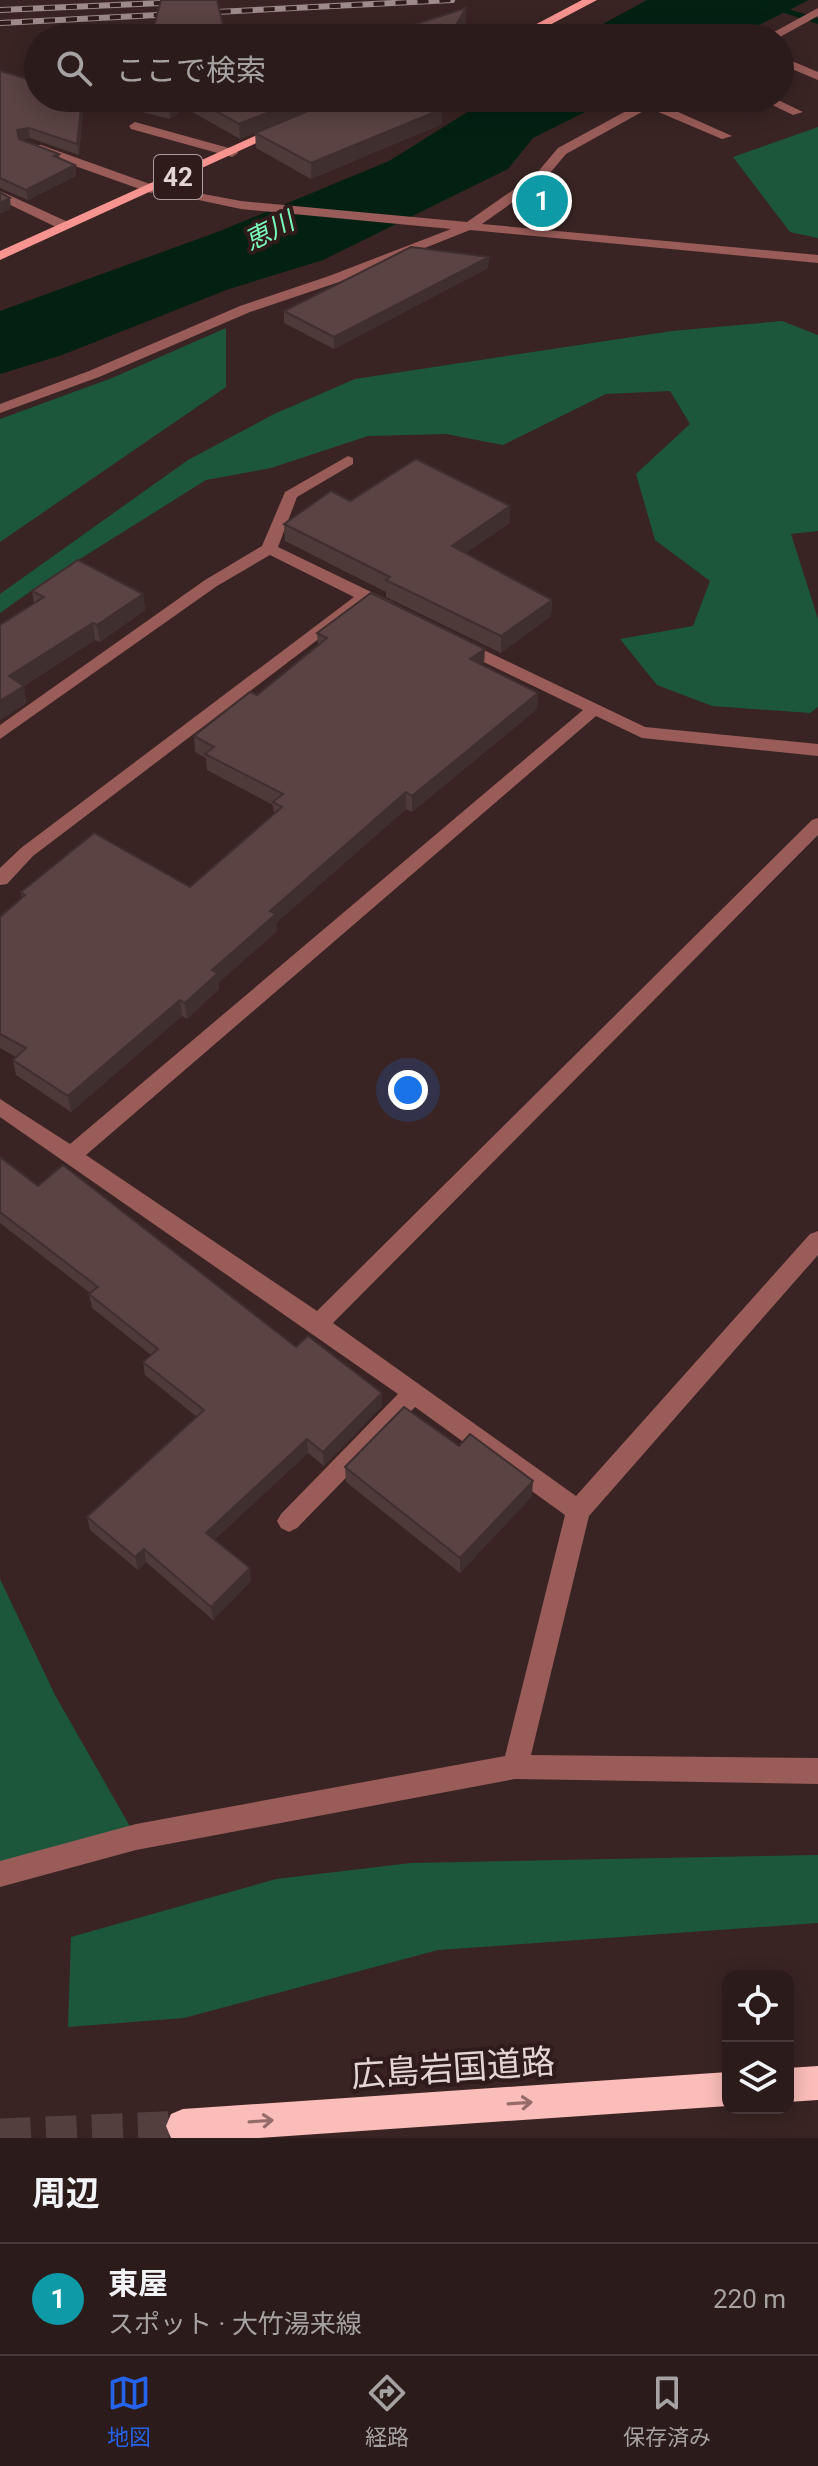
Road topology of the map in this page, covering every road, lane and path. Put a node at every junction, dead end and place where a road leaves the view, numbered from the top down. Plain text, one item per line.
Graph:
1 (591, 0) edge
2 (818, 11) edge
3 (544, 24) edge
4 (794, 29) edge
5 (794, 66) edge
6 (818, 76) edge
7 (794, 111) edge
8 (634, 112) edge
9 (677, 112) edge
10 (797, 112) dead end
11 (297, 122) edge
12 (135, 126) dead end
13 (726, 136) dead end
14 (25, 144) edge
15 (232, 153) junction
16 (152, 188) junction
17 (0, 195) edge
18 (63, 225) junction
19 (470, 226) junction
20 (0, 256) edge
21 (818, 259) edge
22 (0, 409) edge
23 (348, 461) dead end
24 (269, 549) junction
25 (366, 595) junction
26 (409, 617) edge
27 (451, 638) edge
28 (593, 710) junction
29 (0, 733) edge
30 (818, 750) edge
31 (818, 824) edge
32 (0, 879) edge
33 (0, 1107) edge
34 (72, 1155) junction
35 (818, 1240) edge
36 (318, 1324) junction
37 (414, 1393) junction
38 (578, 1511) junction
39 (289, 1521) dead end
40 (515, 1767) junction
41 (818, 1771) edge
42 (0, 1874) edge
43 (818, 2083) edge
44 (794, 2085) edge
45 (722, 2089) edge
46 (183, 2126) tunnel mouth

1 - 3 main road
2 - 4 street
5 - 6 street
7 - 10 street
8 - 19 street
9 - 13 street
11 - 15 main road, 42
12 - 15 street
14 - 16 street
15 - 16 main road, 42
16 - 18 main road, 42
16 - 19 street
17 - 18 street
18 - 20 main road, 42
19 - 21 street
19 - 22 street
23 - 24 street
24 - 25 street
24 - 29 street
25 - 26 street
25 - 32 street
27 - 28 street
28 - 30 street
28 - 34 street
31 - 36 street
33 - 34 street
34 - 36 street
35 - 38 street
36 - 37 street
37 - 38 street
37 - 39 street
38 - 40 street
40 - 41 street
40 - 42 street
43 - 44 highway
46 -> 45 highway, 広島岩国道路

